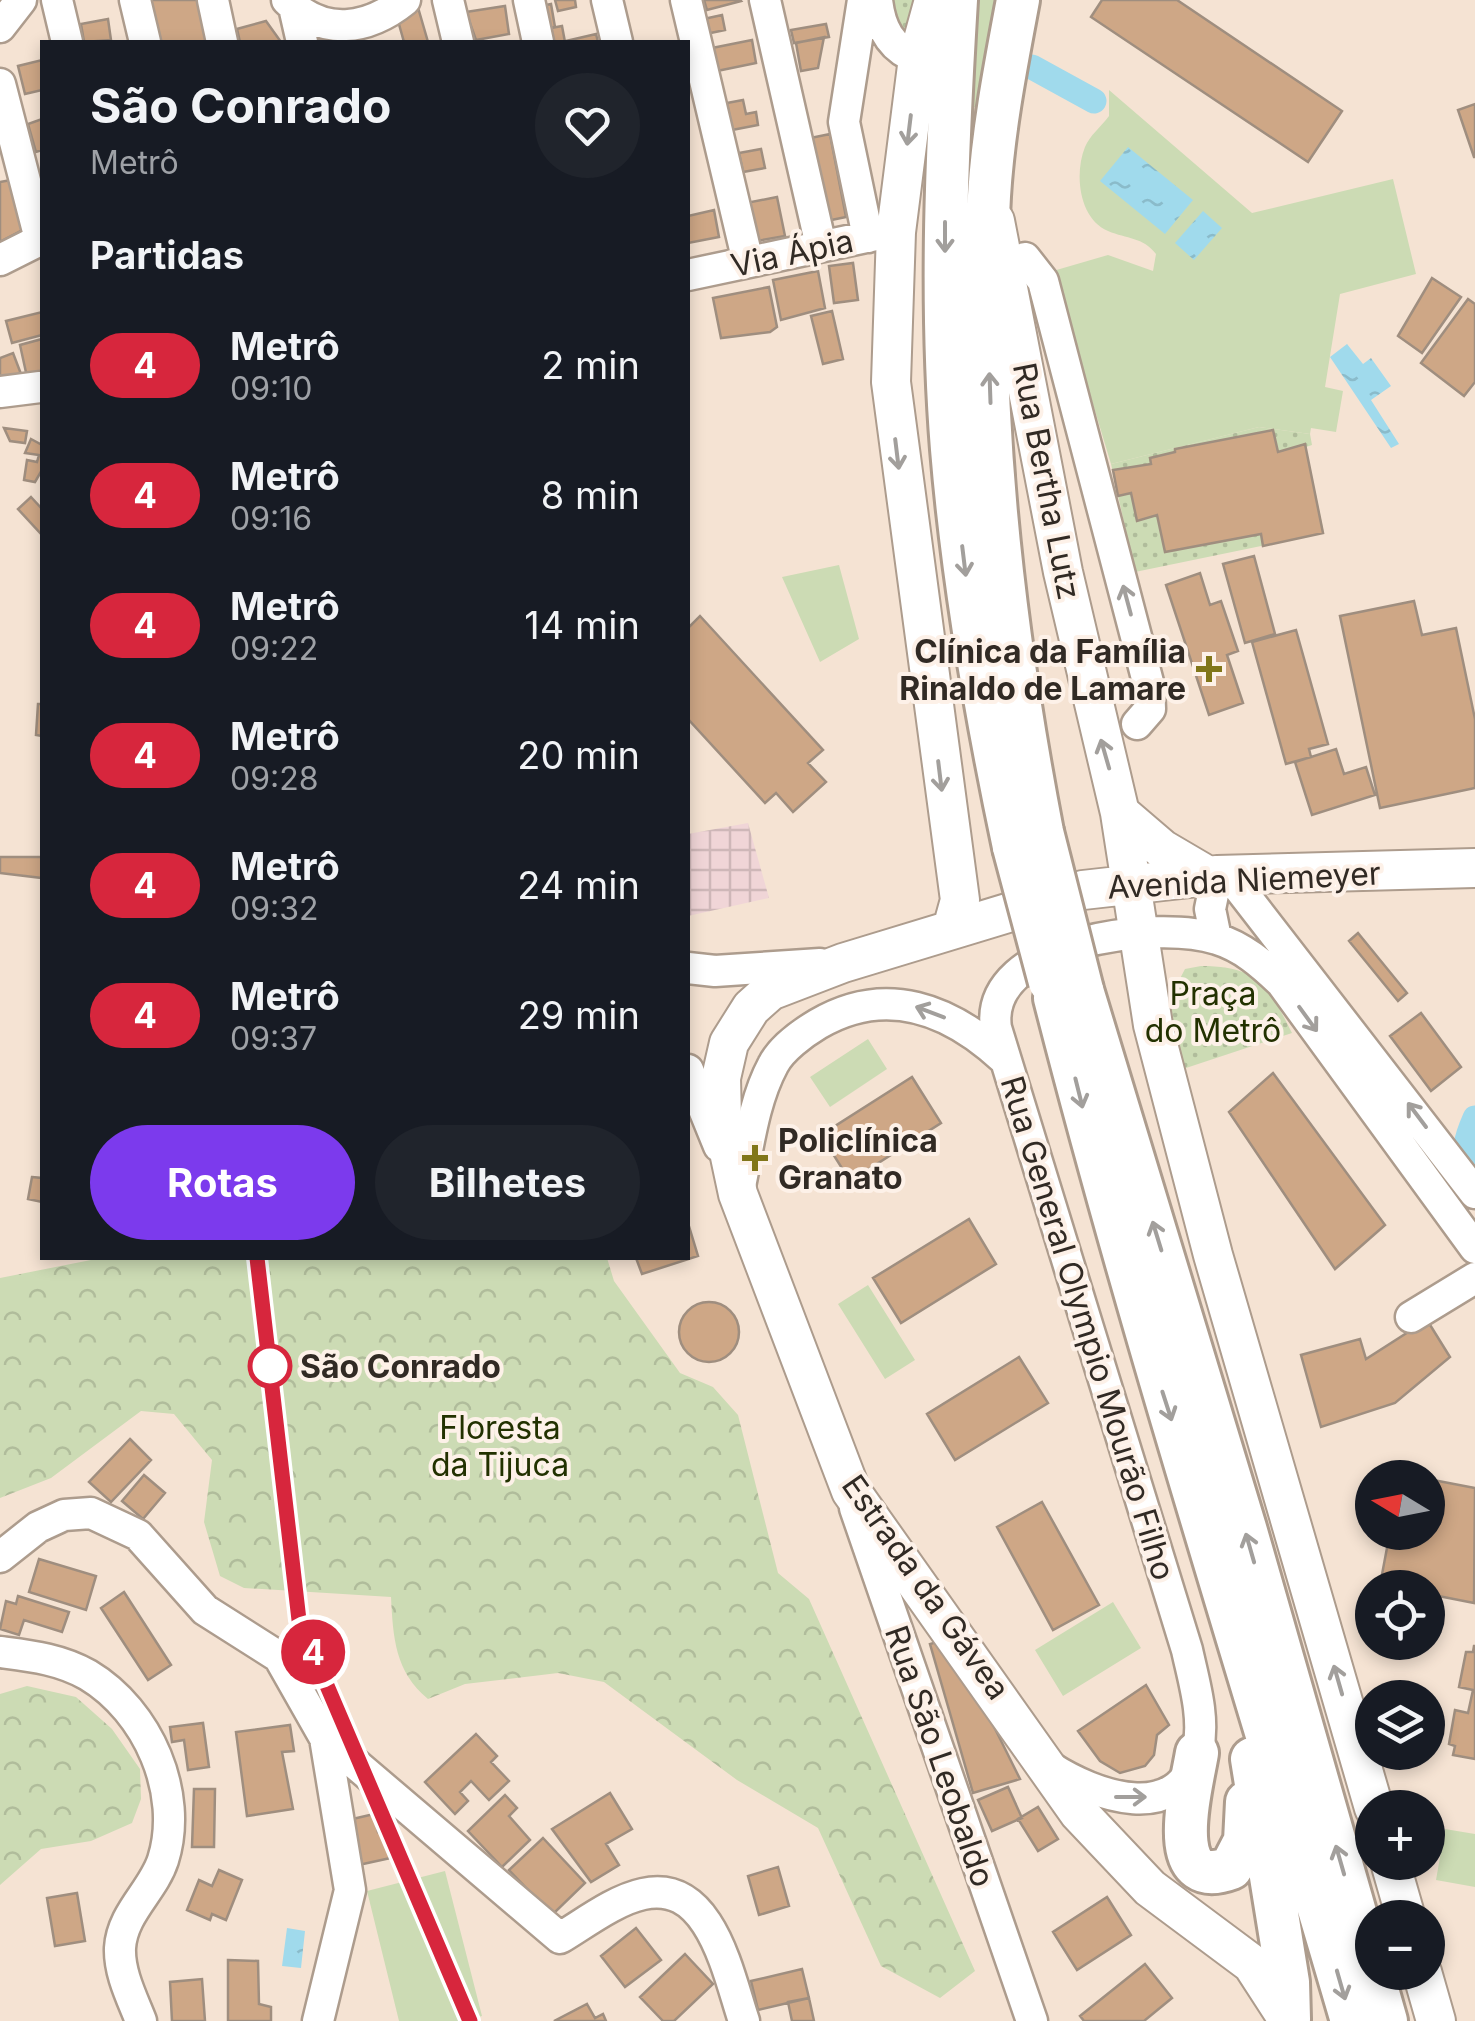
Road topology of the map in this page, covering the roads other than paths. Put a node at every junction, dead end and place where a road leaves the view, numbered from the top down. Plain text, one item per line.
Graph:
1 (21, 0) edge
2 (57, 0) edge
3 (135, 0) edge
4 (214, 0) edge
5 (448, 0) edge
6 (529, 0) edge
7 (607, 0) edge
8 (686, 0) edge
9 (765, 0) edge
10 (862, 0) edge
11 (877, 0) edge
12 (934, 0) edge
13 (956, 0) edge
14 (1018, 0) edge
15 (290, 4) edge
16 (391, 20) edge
17 (0, 27) edge
18 (67, 40) edge
19 (145, 40) edge
20 (222, 40) edge
21 (301, 40) edge
22 (458, 40) edge
23 (538, 40) edge
24 (617, 40) edge
25 (918, 58) junction
26 (0, 84) edge
27 (989, 195) junction
28 (882, 234) junction
29 (40, 235) edge
30 (40, 240) edge
31 (821, 246) junction
32 (1026, 258) dead end
33 (0, 260) edge
34 (748, 262) junction
35 (690, 275) edge
36 (40, 388) dead end
37 (0, 392) edge
38 (1137, 724) dead end
39 (1120, 813) junction
40 (1028, 840) junction
41 (1475, 868) edge
42 (1218, 875) junction
43 (1132, 884) junction
44 (952, 929) junction
45 (1139, 933) junction
46 (1216, 938) junction
47 (843, 963) junction
48 (690, 968) edge
49 (1068, 994) junction
50 (1010, 1064) junction
51 (690, 1075) edge
52 (1475, 1193) edge
53 (738, 1194) junction
54 (1475, 1248) edge
55 (1475, 1278) edge
56 (1411, 1316) dead end
57 (851, 1491) junction
58 (0, 1557) edge
59 (1240, 1634) junction
60 (0, 1652) edge
61 (326, 1738) junction
62 (1250, 1752) junction
63 (1198, 1753) junction
64 (1044, 1762) junction
65 (1369, 1790) edge
66 (1427, 1990) edge
67 (1289, 2020) edge
68 (141, 2021) edge
69 (318, 2021) edge
70 (744, 2021) edge
71 (1032, 2021) edge
72 (1352, 2021) edge
73 (1386, 2021) edge
74 (1436, 2021) edge

1 - 17 street
2 - 18 street
3 - 19 street
4 - 20 street
5 - 22 street
6 - 23 street
7 - 24 street
8 - 34 street
9 - 31 street
10 - 28 street
11 - 25 street
12 - 25 main road
13 -> 40 highway
14 - 27 highway
15 - 16 street
15 - 21 street
25 -> 28 main road
26 - 29 street
39 -> 27 main road, Rua Bertha Lutz
40 -> 27 highway
28 - 31 street, Via Ápia
28 -> 44 main road
30 - 33 street
31 - 34 street, Via Ápia
38 -> 32 street, Rua Bertha Lutz
34 - 35 street, Via Ápia
36 - 37 street
39 - 42 main road
39 - 43 main road, Rua Bertha Lutz
40 - 49 highway, bridge
41 - 42 main road, Avenida Niemeyer
42 - 43 main road, Avenida Niemeyer
42 - 46 street
52 -> 42 street
43 - 44 main road, Avenida Niemeyer
43 - 45 main road
44 - 47 main road, Avenida Niemeyer
45 - 46 street
45 - 50 street
65 -> 45 main road
46 -> 54 street
47 - 48 street, Avenida Niemeyer
47 - 53 main road, Avenida Niemeyer
49 -> 59 highway
73 -> 49 highway
50 -> 53 street, Rua General Olympio Mourão Filho
50 - 63 street, Rua General Olympio Mourão Filho
51 - 53 street, Estrada da Gávea
53 - 57 main road, Estrada da Gávea
55 - 56 street
57 - 64 main road, Estrada da Gávea
57 - 71 street, Rua São Leobaldo
58 - 61 street
59 - 62 highway
59 -> 72 highway
60 - 68 street
61 - 69 street
61 - 70 street
62 - 63 highway
62 - 67 highway
64 -> 63 street
64 - 67 main road, Estrada da Gávea
66 - 74 main road

